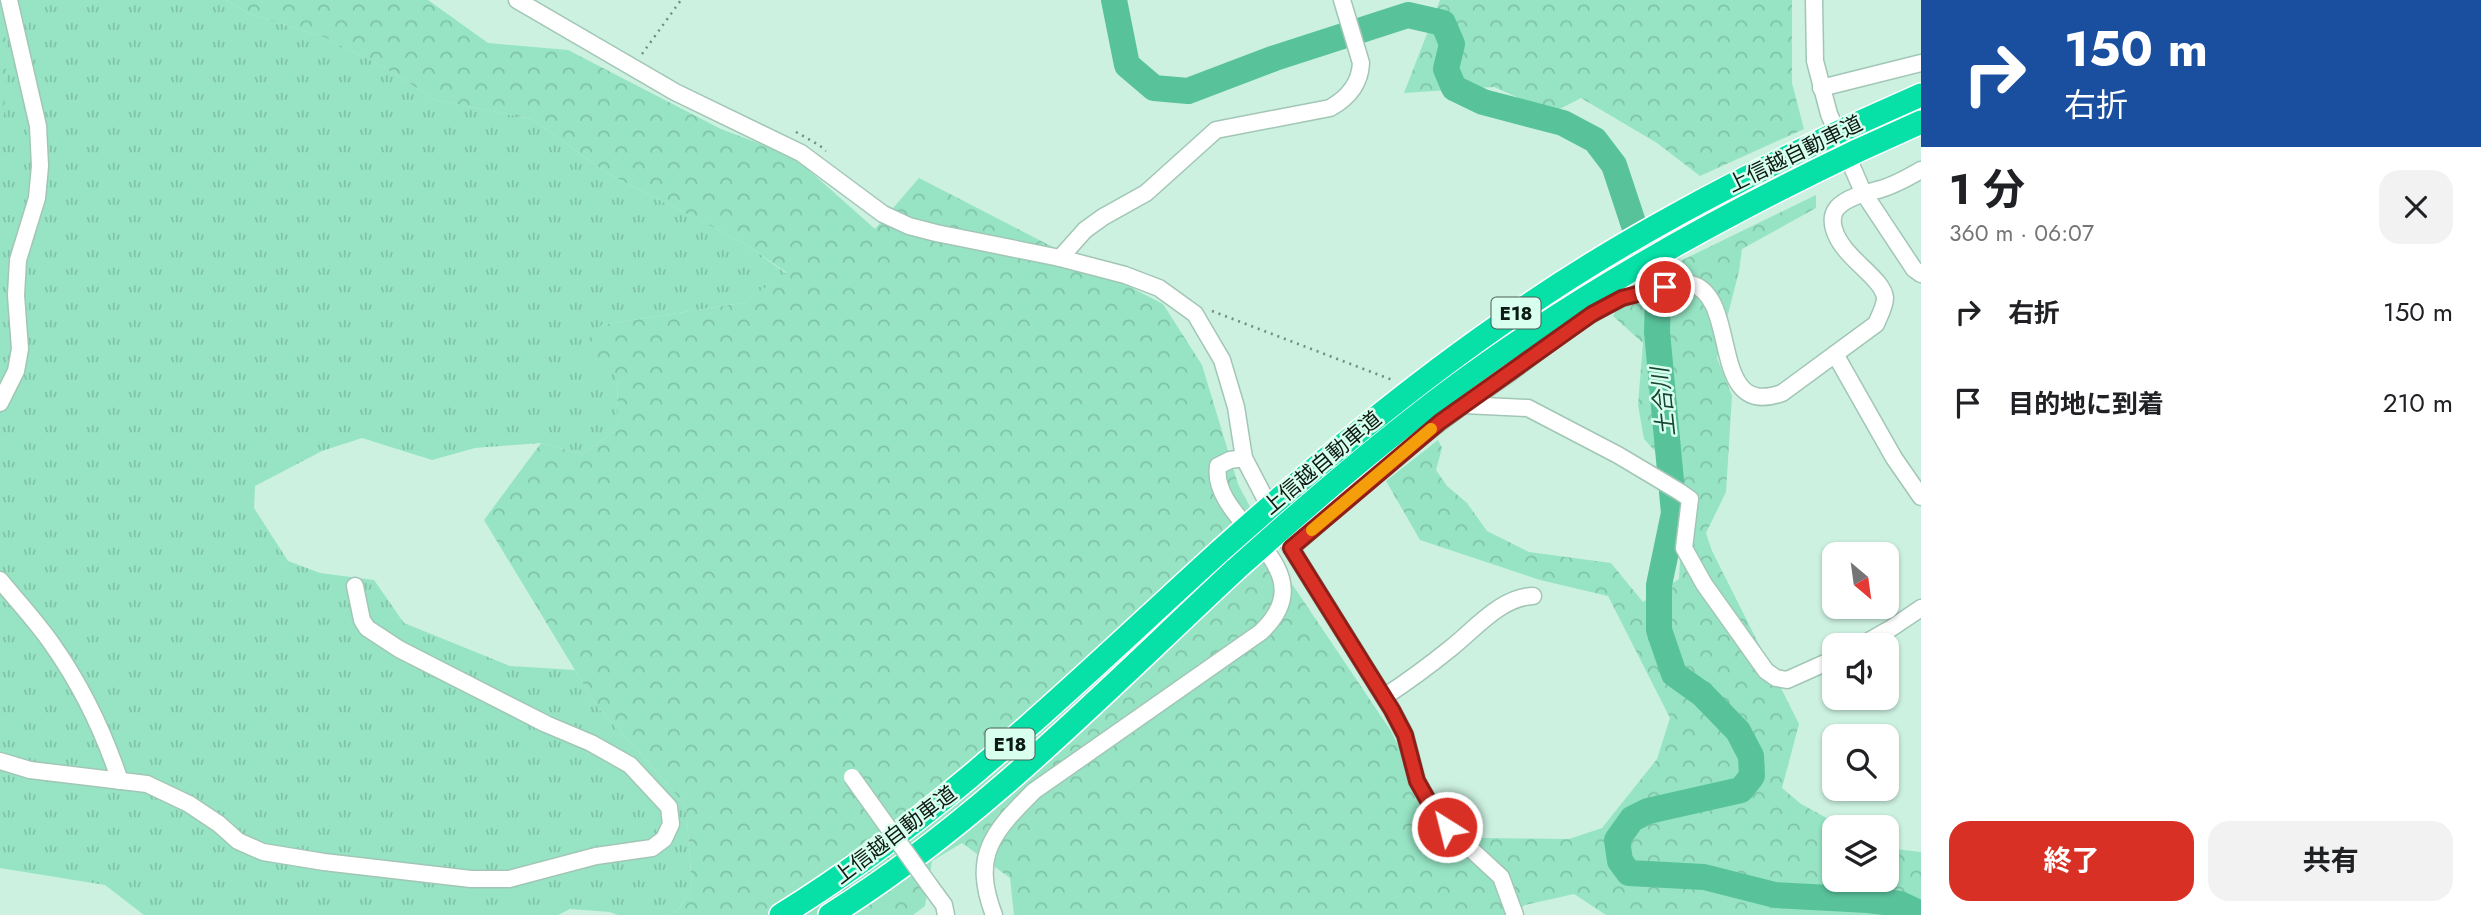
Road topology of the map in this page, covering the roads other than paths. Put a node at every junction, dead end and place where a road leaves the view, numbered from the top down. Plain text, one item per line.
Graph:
1 (9, 0) edge
2 (517, 0) edge
3 (1342, 0) edge
4 (1814, 0) edge
5 (1921, 63) edge
6 (1821, 88) junction
7 (1921, 95) edge
8 (1921, 122) edge
9 (1921, 170) edge
10 (1863, 192) junction
11 (1060, 258) junction
12 (1921, 274) edge
13 (1835, 354) junction
14 (0, 403) edge
15 (1464, 405) junction
16 (1244, 458) junction
17 (1921, 497) edge
18 (1291, 548) junction
19 (0, 580) edge
20 (355, 586) dead end
21 (1534, 596) dead end
22 (1921, 608) edge
23 (1883, 633) edge
24 (1822, 664) edge
25 (1384, 697) junction
26 (0, 761) edge
27 (852, 777) dead end
28 (120, 781) junction
29 (781, 915) edge
30 (830, 915) edge
31 (946, 915) edge
32 (994, 915) edge
33 (1515, 915) edge

1 - 14 street
2 - 11 street
3 - 11 street
4 - 6 street
5 - 6 street
6 - 10 street
7 - 29 highway, 上信越自動車道 / E18, bridge
8 - 30 highway, 上信越自動車道 / E18, bridge
9 - 10 street
10 - 12 street
10 - 13 street
11 - 16 street
13 - 15 street
13 - 17 street
15 - 18 street
15 - 24 street
16 - 18 street
16 - 32 street
18 - 25 street
19 - 28 street
20 - 28 street
21 - 25 street
22 - 23 street
25 - 33 street
26 - 28 street
27 - 31 street, bridge

